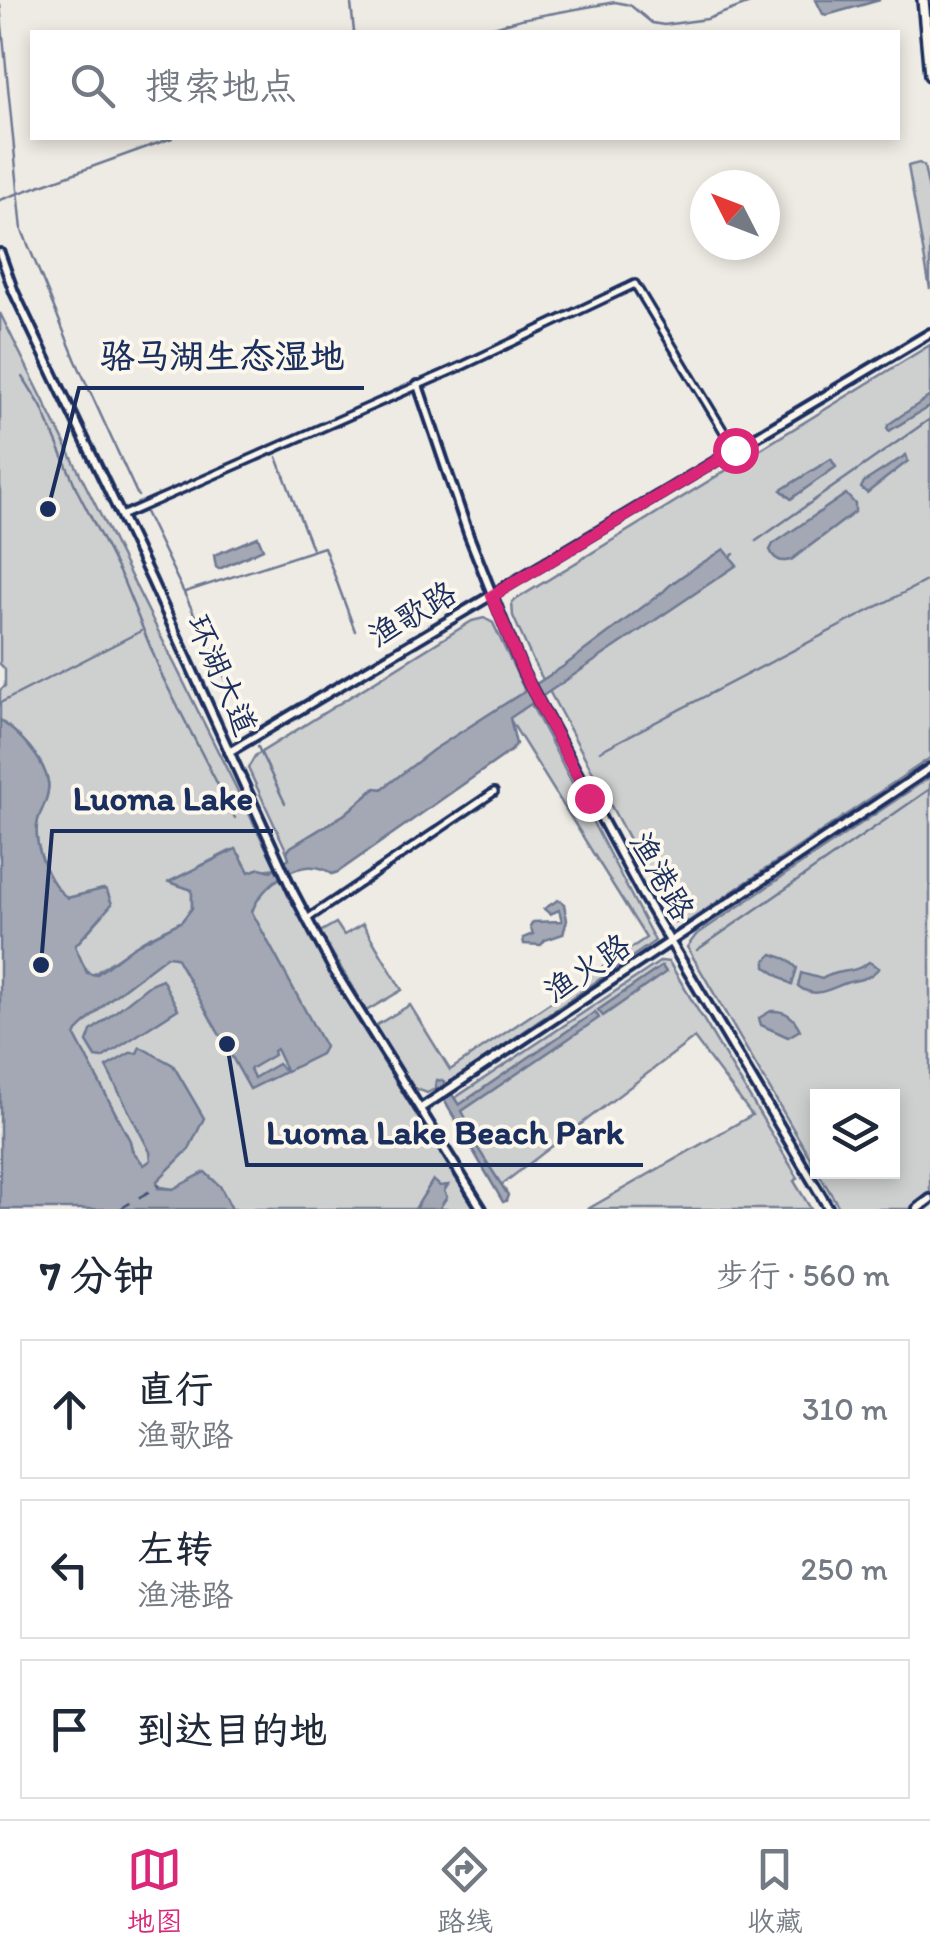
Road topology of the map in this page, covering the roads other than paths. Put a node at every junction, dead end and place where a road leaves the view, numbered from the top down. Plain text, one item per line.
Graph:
1 (923, 0) edge
2 (930, 75) edge
3 (0, 254) edge
4 (930, 334) edge
5 (418, 385) junction
6 (735, 450) junction
7 (121, 516) junction
8 (492, 596) junction
9 (230, 752) junction
10 (930, 768) edge
11 (494, 792) dead end
12 (308, 919) junction
13 (671, 943) junction
14 (421, 1108) junction
15 (930, 1199) edge
16 (482, 1209) edge
17 (829, 1209) edge
18 (917, 1209) edge

1 - 2 highway
3 - 7 street, 环湖大道
4 - 6 street, 渔歌路
5 - 6 street
5 - 7 street
5 - 8 street, 渔港路
6 - 8 street, 渔歌路
7 - 9 street, 环湖大道
8 - 9 street, 渔歌路
8 - 13 street, 渔港路
9 - 12 street, 环湖大道
10 - 13 street, 渔火路
11 - 12 street
12 - 14 street, 环湖大道
13 - 14 street, 渔火路
13 - 17 street, 渔港路
14 - 16 street, 环湖大道
15 - 18 street

